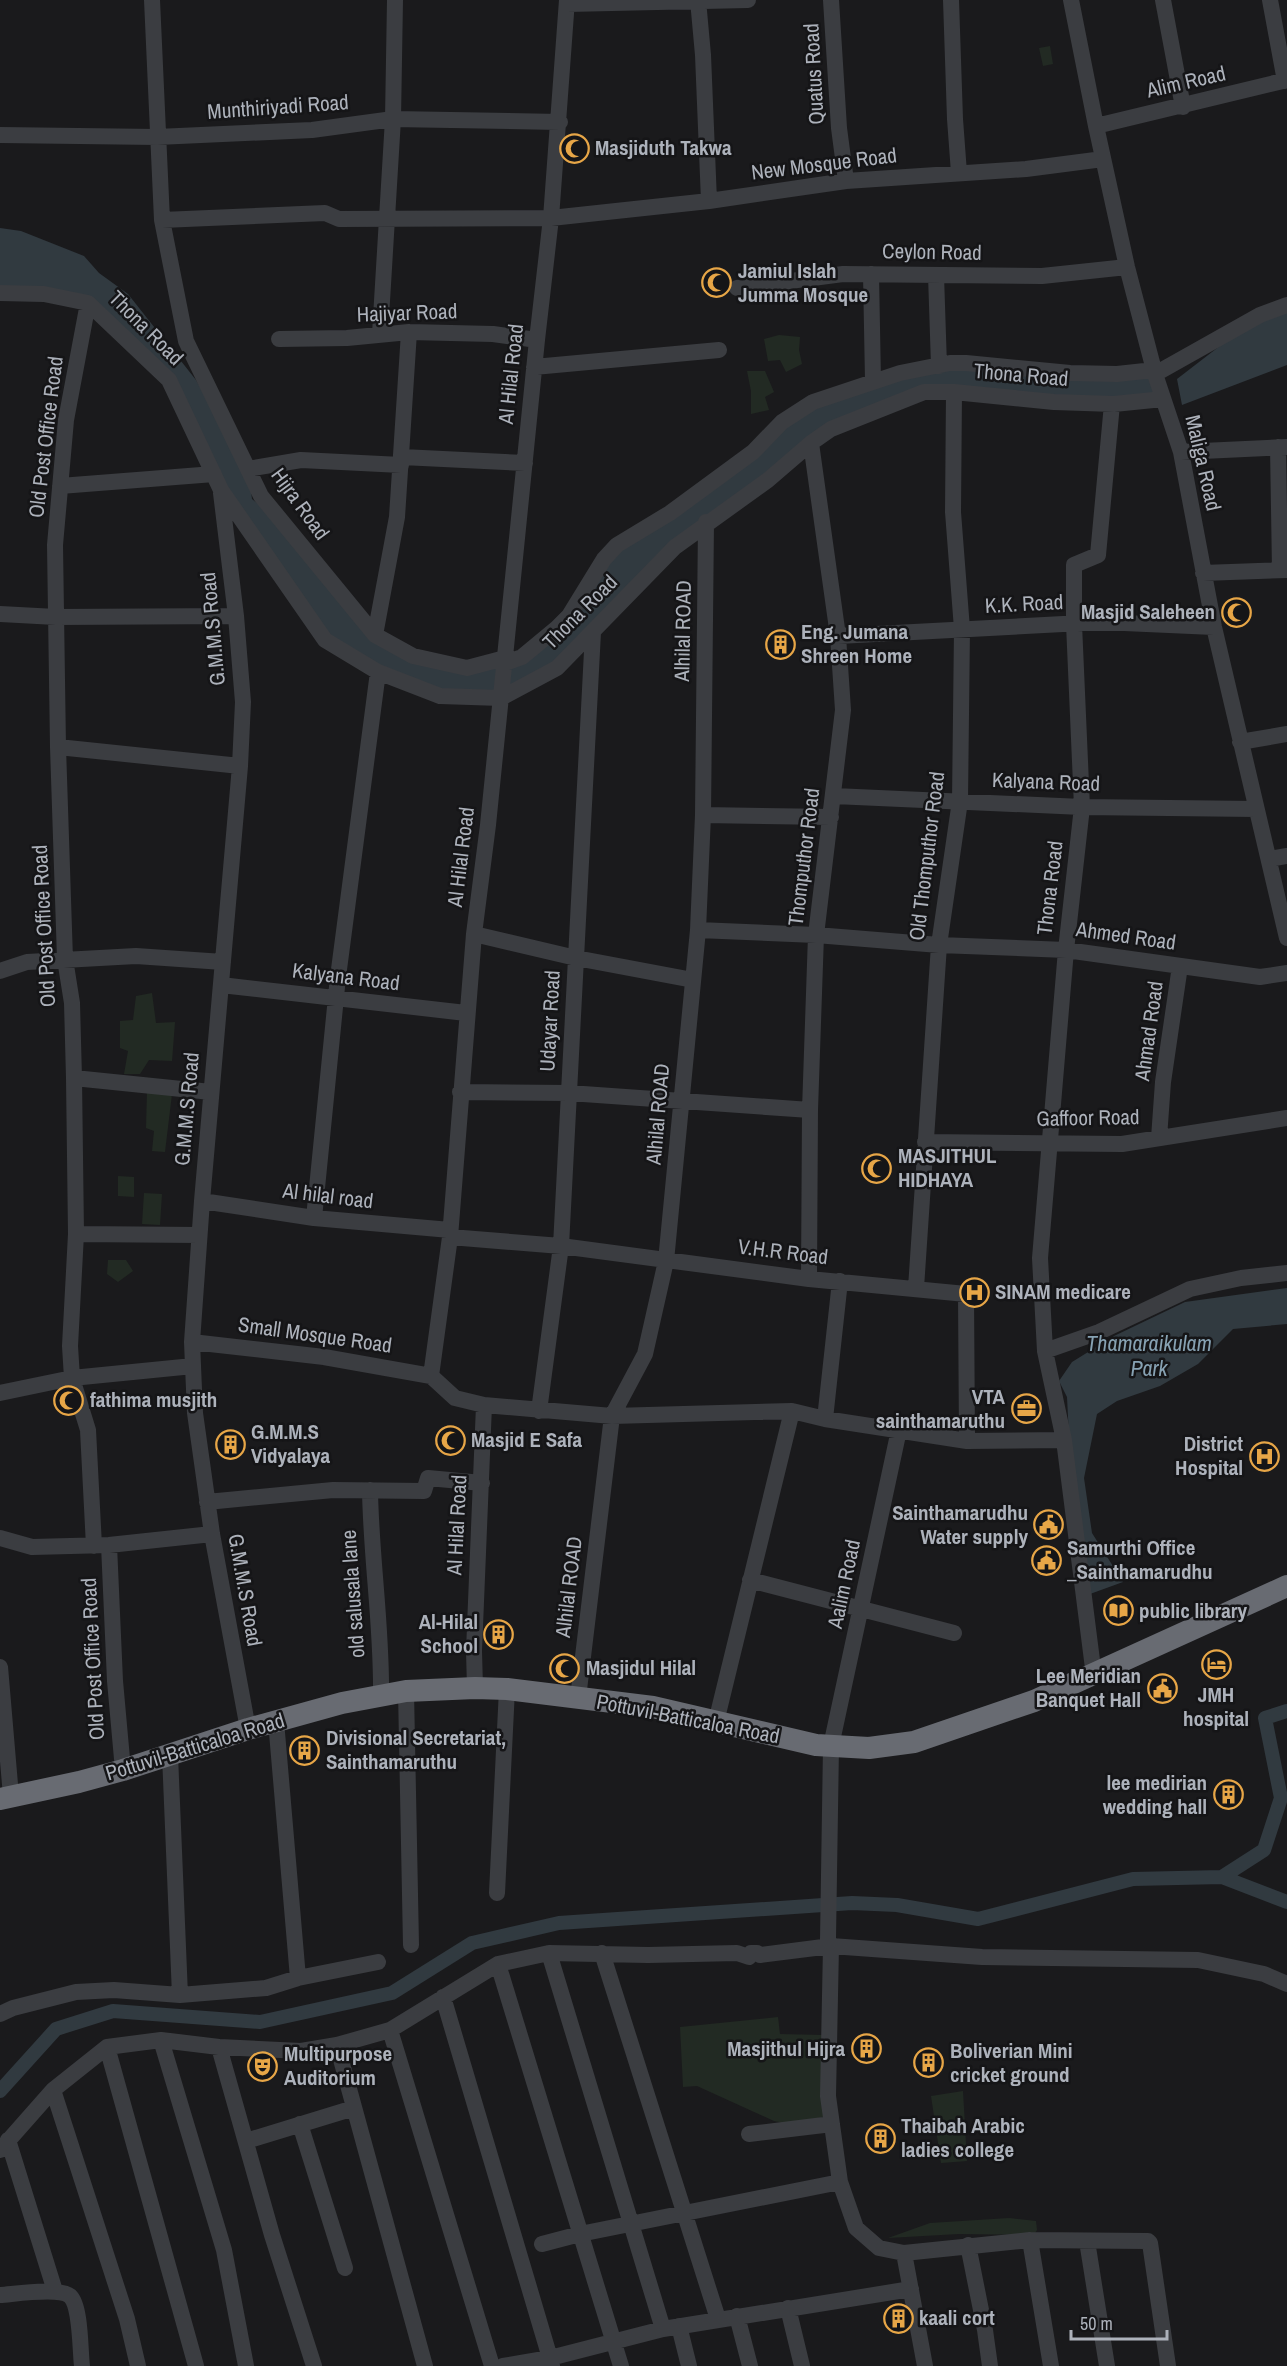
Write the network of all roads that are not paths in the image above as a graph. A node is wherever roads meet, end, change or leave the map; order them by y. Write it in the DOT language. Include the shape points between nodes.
graph roads {
  1 [pos="152,0"];
  2 [pos="395,0"];
  3 [pos="747,0"];
  4 [pos="831,0"];
  5 [pos="951,0"];
  6 [pos="1071,0"];
  7 [pos="1163,0"];
  8 [pos="1270,0"];
  9 [pos="698,1"];
  10 [pos="567,2"];
  11 [pos="1286,81"];
  12 [pos="1183,107"];
  13 [pos="393,120"];
  14 [pos="560,122"];
  15 [pos="1096,126"];
  16 [pos="0,135"];
  17 [pos="157,137"];
  18 [pos="1103,159"];
  19 [pos="959,174"];
  20 [pos="846,181"];
  21 [pos="709,201"];
  22 [pos="551,218"];
  23 [pos="387,219"];
  24 [pos="162,220"];
  25 [pos="1127,267"];
  26 [pos="871,274"];
  27 [pos="936,275"];
  28 [pos="737,288"];
  29 [pos="0,293"];
  30 [pos="88,303"];
  31 [pos="1287,305"];
  32 [pos="409,332"];
  33 [pos="380,334"];
  34 [pos="279,339"];
  35 [pos="537,340"];
  36 [pos="719,350"];
  37 [pos="939,366"];
  38 [pos="534,368"];
  39 [pos="1155,372"];
  40 [pos="873,381"];
  41 [pos="954,392"];
  42 [pos="1163,399"];
  43 [pos="1112,404"];
  44 [pos="811,443"];
  45 [pos="1282,447"];
  46 [pos="1181,452"];
  47 [pos="402,461"];
  48 [pos="525,463"];
  49 [pos="248,469"];
  50 [pos="214,474"];
  51 [pos="60,486"];
  52 [pos="221,490"];
  53 [pos="706,522"];
  54 [pos="1284,570"];
  55 [pos="1203,573"];
  56 [pos="0,614"];
  57 [pos="236,616"];
  58 [pos="56,617"];
  59 [pos="1074,624"];
  60 [pos="1214,627"];
  61 [pos="962,629"];
  62 [pos="593,632"];
  63 [pos="375,635"];
  64 [pos="838,636"];
  65 [pos="505,660"];
  66 [pos="378,672"];
  67 [pos="501,698"];
  68 [pos="1287,734"];
  69 [pos="1240,742"];
  70 [pos="58,747"];
  71 [pos="240,766"];
  72 [pos="834,796"];
  73 [pos="960,801"];
  74 [pos="1082,807"];
  75 [pos="1256,809"];
  76 [pos="703,815"];
  77 [pos="831,817"];
  78 [pos="1287,856"];
  79 [pos="1269,859"];
  80 [pos="698,930"];
  81 [pos="474,934"];
  82 [pos="816,935"];
  83 [pos="1287,938"];
  84 [pos="939,945"];
  85 [pos="1065,950"];
  86 [pos="576,958"];
  87 [pos="65,959"];
  88 [pos="223,962"];
  89 [pos="1180,966"];
  90 [pos="0,971"];
  91 [pos="1287,974"];
  92 [pos="693,980"];
  93 [pos="221,985"];
  94 [pos="336,1000"];
  95 [pos="466,1013"];
  96 [pos="74,1078"];
  97 [pos="211,1092"];
  98 [pos="460,1092"];
  99 [pos="569,1093"];
  100 [pos="682,1100"];
  101 [pos="810,1110"];
  102 [pos="1287,1118"];
  103 [pos="1159,1138"];
  104 [pos="1050,1141"];
  105 [pos="925,1142"];
  106 [pos="202,1201"];
  107 [pos="314,1218"];
  108 [pos="450,1233"];
  109 [pos="76,1234"];
  110 [pos="199,1235"];
  111 [pos="561,1246"];
  112 [pos="666,1261"];
  113 [pos="1287,1273"];
  114 [pos="809,1279"];
  115 [pos="840,1281"];
  116 [pos="916,1288"];
  117 [pos="192,1342"];
  118 [pos="1045,1351"];
  119 [pos="193,1366"];
  120 [pos="431,1376"];
  121 [pos="72,1378"];
  122 [pos="0,1393"];
  123 [pos="484,1405"];
  124 [pos="539,1411"];
  125 [pos="792,1411"];
  126 [pos="612,1416"];
  127 [pos="825,1419"];
  128 [pos="899,1430"];
  129 [pos="1064,1440"];
  130 [pos="967,1441"];
  131 [pos="482,1483"];
  132 [pos="370,1490"];
  133 [pos="207,1502"];
  134 [pos="212,1534"];
  135 [pos="0,1538"];
  136 [pos="102,1546"];
  137 [pos="750,1580"];
  138 [pos="1287,1586"];
  139 [pos="861,1608"];
  140 [pos="954,1633"];
  141 [pos="0,1667"];
  142 [pos="1094,1676"];
  143 [pos="475,1688"];
  144 [pos="507,1689"];
  145 [pos="406,1691"];
  146 [pos="381,1695"];
  147 [pos="578,1698"];
  148 [pos="276,1721"];
  149 [pos="716,1722"];
  150 [pos="248,1729"];
  151 [pos="831,1746"];
  152 [pos="170,1755"];
  153 [pos="123,1770"];
  154 [pos="6,1797"];
  155 [pos="497,1893"];
  156 [pos="830,1943"];
  157 [pos="411,1945"];
  158 [pos="549,1953"];
  159 [pos="602,1953"];
  160 [pos="378,1962"];
  161 [pos="498,1964"];
  162 [pos="298,1978"];
  163 [pos="1287,1984"];
  164 [pos="180,1995"];
  165 [pos="443,1997"];
  166 [pos="0,2014"];
  167 [pos="390,2030"];
  168 [pos="161,2040"];
  169 [pos="337,2045"];
  170 [pos="107,2048"];
  171 [pos="219,2048"];
  172 [pos="53,2090"];
  173 [pos="354,2108"];
  174 [pos="300,2124"];
  175 [pos="832,2124"];
  176 [pos="749,2134"];
  177 [pos="246,2141"];
  178 [pos="4,2145"];
  179 [pos="840,2182"];
  180 [pos="684,2214"];
  181 [pos="631,2224"];
  182 [pos="580,2234"];
  183 [pos="1030,2240"];
  184 [pos="1087,2241"];
  185 [pos="542,2244"];
  186 [pos="968,2245"];
  187 [pos="904,2253"];
  188 [pos="345,2268"];
  189 [pos="911,2289"];
  190 [pos="55,2291"];
  191 [pos="0,2295"];
  192 [pos="788,2308"];
  193 [pos="737,2316"];
  194 [pos="718,2319"];
  195 [pos="671,2328"];
  196 [pos="613,2340"];
  197 [pos="551,2362"];
  198 [pos="82,2366"];
  199 [pos="138,2366"];
  200 [pos="196,2366"];
  201 [pos="246,2366"];
  202 [pos="314,2366"];
  203 [pos="425,2366"];
  204 [pos="492,2366"];
  205 [pos="503,2366"];
  206 [pos="621,2366"];
  207 [pos="689,2366"];
  208 [pos="750,2366"];
  209 [pos="802,2366"];
  210 [pos="925,2366"];
  211 [pos="990,2366"];
  212 [pos="1051,2366"];
  213 [pos="1107,2366"];
  214 [pos="1168,2366"];
  1 -- 17 [label="street, Hijra Road"];
  2 -- 13 [label="street"];
  3 -- 9 [label="street"];
  4 -- 20 [label="street, Quatus Road"];
  5 -- 19 [label="street"];
  6 -- 15 [label="street, Maliga Road"];
  7 -- 12 [label="street"];
  8 -- 11 [label="street"];
  9 -- 10 [label="street"];
  9 -- 21 [label="street"];
  10 -- 14 [label="street, Al Hilal Road"];
  11 -- 12 [label="street, Alim Road"];
  12 -- 15 [label="street, Alim Road"];
  13 -- 14 [label="street, Munthiriyadi Road"];
  13 -- 17 [label="street, Munthiriyadi Road" via="312,130"];
  13 -- 23 [label="street"];
  14 -- 22 [label="street, Al Hilal Road"];
  15 -- 18 [label="street, Maliga Road"];
  16 -- 17 [label="street, Munthiriyadi Road"];
  17 -- 24 [label="street, Hijra Road"];
  18 -- 19 [label="street, New Mosque Road"];
  18 -- 25 [label="street, Maliga Road"];
  19 -- 20 [label="street, New Mosque Road"];
  20 -- 21 [label="street, New Mosque Road"];
  21 -- 22 [label="street, New Mosque Road"];
  22 -- 23 [label="street"];
  22 -- 35 [label="street, Al Hilal Road"];
  23 -- 24 [label="street" via="339,219 325,213"];
  23 -- 33 [label="street"];
  24 -- 49 [label="street, Hijra Road" via="186,341"];
  25 -- 27 [label="street, Ceylon Road" via="1042,276"];
  25 -- 39 [label="street, Maliga Road"];
  26 -- 27 [label="street, Ceylon Road"];
  26 -- 28 [label="street, Ceylon Road"];
  26 -- 40 [label="street"];
  27 -- 37 [label="street"];
  29 -- 30 [label="street, Thona Road" via="44,294"];
  30 -- 50 [label="street, Thona Road" via="169,380"];
  30 -- 51 [label="street, Old Post Office Road" via="66,420"];
  31 -- 39 [label="street" via="1260,315"];
  32 -- 33 [label="street, Hajiyar Road"];
  32 -- 35 [label="street, Hajiyar Road" via="494,334"];
  32 -- 47 [label="street"];
  33 -- 34 [label="street, Hajiyar Road"];
  35 -- 38 [label="street, Al Hilal Road"];
  36 -- 38 [label="street"];
  37 -- 39 [label="street, Hijra Road" via="966,363 1117,374"];
  37 -- 40 [label="street, Hijra Road"];
  38 -- 48 [label="street, Al Hilal Road"];
  39 -- 42 [label="street, Maliga Road"];
  40 -- 65 [label="street, Hijra Road" via="813,402 670,513 616,545 563,622 522,657"];
  41 -- 43 [label="street, Thona Road"];
  41 -- 44 [label="street, Thona Road" via="924,392 831,429"];
  41 -- 61 [label="street, Old Thomputhor Road" via="953,512"];
  42 -- 43 [label="street, Thona Road"];
  42 -- 46 [label="street, Maliga Road"];
  43 -- 59 [label="street, Thona Road" via="1098,555 1074,565"];
  44 -- 53 [label="street, Thona Road" via="768,480"];
  44 -- 64 [label="street, Thomputhor Road"];
  45 -- 46 [label="street"];
  45 -- 54 [label="street"];
  46 -- 55 [label="street, Maliga Road"];
  47 -- 48 [label="street"];
  47 -- 49 [label="street" via="301,460"];
  47 -- 63 [label="street" via="397,517"];
  48 -- 65 [label="street, Al Hilal Road"];
  49 -- 63 [label="street, Hijra Road" via="261,496"];
  50 -- 51 [label="street"];
  50 -- 52 [label="street, Thona Road"];
  51 -- 58 [label="street, Old Post Office Road"];
  52 -- 57 [label="street, G.M.M.S Road"];
  52 -- 66 [label="street, Thona Road" via="325,640"];
  53 -- 62 [label="street, Thona Road" via="675,546"];
  53 -- 76 [label="street, Alhilal ROAD"];
  54 -- 55 [label="street"];
  55 -- 60 [label="street, Maliga Road"];
  56 -- 58 [label="street"];
  57 -- 58 [label="street"];
  57 -- 71 [label="street, G.M.M.S Road" via="243,702"];
  58 -- 70 [label="street, Old Post Office Road"];
  59 -- 60 [label="street, K.K. Road" via="1124,622"];
  59 -- 61 [label="street, K.K. Road"];
  59 -- 74 [label="street, Thona Road"];
  60 -- 69 [label="street, Maliga Road"];
  61 -- 64 [label="street, K.K. Road"];
  61 -- 73 [label="street, Old Thomputhor Road"];
  62 -- 67 [label="street, Thona Road" via="557,669"];
  62 -- 86 [label="street, Udayar Road"];
  63 -- 65 [label="street, Hijra Road" via="413,656 467,668"];
  64 -- 72 [label="street, Thomputhor Road" via="843,710"];
  65 -- 67 [label="street, Al Hilal Road"];
  66 -- 67 [label="street, Thona Road" via="440,696"];
  66 -- 94 [label="street"];
  67 -- 81 [label="street, Al Hilal Road"];
  68 -- 69 [label="street"];
  69 -- 75 [label="street, Maliga Road"];
  70 -- 71 [label="street"];
  70 -- 87 [label="street, Old Post Office Road"];
  71 -- 88 [label="street, G.M.M.S Road"];
  72 -- 73 [label="street, Kalyana Road"];
  72 -- 77 [label="street, Thomputhor Road"];
  73 -- 74 [label="street, Kalyana Road"];
  73 -- 84 [label="street, Old Thomputhor Road"];
  74 -- 75 [label="street, Kalyana Road"];
  74 -- 85 [label="street, Thona Road"];
  75 -- 79 [label="street, Maliga Road"];
  76 -- 77 [label="street"];
  76 -- 80 [label="street, Alhilal ROAD"];
  77 -- 82 [label="street, Thomputhor Road"];
  78 -- 79 [label="street"];
  79 -- 83 [label="street, Maliga Road"];
  80 -- 82 [label="street, Ahmed Road"];
  80 -- 92 [label="street, Alhilal ROAD"];
  81 -- 86 [label="street"];
  81 -- 95 [label="street, Al Hilal Road"];
  82 -- 84 [label="street, Ahmed Road"];
  82 -- 101 [label="street, Thomputhor Road"];
  84 -- 85 [label="street, Ahmed Road"];
  84 -- 105 [label="street, Old Thomputhor Road"];
  85 -- 89 [label="street, Ahmed Road"];
  85 -- 104 [label="street, Thona Road"];
  86 -- 92 [label="street"];
  86 -- 99 [label="street, Udayar Road"];
  87 -- 88 [label="street" via="136,956"];
  87 -- 90 [label="street" via="27,962"];
  87 -- 96 [label="street, Old Post Office Road" via="72,1002"];
  88 -- 93 [label="street, G.M.M.S Road"];
  89 -- 91 [label="street, Ahmed Road" via="1260,977"];
  89 -- 103 [label="street, Ahmad Road"];
  92 -- 100 [label="street, Alhilal ROAD"];
  93 -- 94 [label="street, Kalyana Road"];
  93 -- 97 [label="street, G.M.M.S Road"];
  94 -- 95 [label="street, Kalyana Road"];
  94 -- 107 [label="street"];
  95 -- 98 [label="street, Al Hilal Road"];
  96 -- 97 [label="street"];
  96 -- 109 [label="street, Old Post Office Road"];
  97 -- 106 [label="street, G.M.M.S Road"];
  98 -- 99 [label="street"];
  98 -- 108 [label="street, Al Hilal Road"];
  99 -- 100 [label="street"];
  99 -- 111 [label="street, Udayar Road"];
  100 -- 101 [label="street"];
  100 -- 112 [label="street, Alhilal ROAD"];
  101 -- 114 [label="street, Thomputhor Road"];
  102 -- 103 [label="street, Gaffoor Road"];
  103 -- 104 [label="street, Gaffoor Road" via="1122,1144"];
  104 -- 105 [label="street, Gaffoor Road"];
  104 -- 118 [label="street, Thona Road" via="1040,1258"];
  105 -- 116 [label="street, Old Thomputhor Road"];
  106 -- 107 [label="street, Al hilal road"];
  106 -- 110 [label="street, G.M.M.S Road"];
  107 -- 108 [label="street, Al hilal road"];
  108 -- 111 [label="street, V.H.R Road"];
  108 -- 120 [label="street, Al Hilal Road"];
  109 -- 110 [label="street"];
  109 -- 121 [label="street, Old Post Office Road"];
  110 -- 117 [label="street, G.M.M.S Road"];
  111 -- 112 [label="street, V.H.R Road"];
  111 -- 124 [label="street, Udayar Road"];
  112 -- 114 [label="street, V.H.R Road"];
  112 -- 126 [label="street, Alhilal ROAD" via="645,1354"];
  113 -- 118 [label="street" via="1190,1289 1099,1332"];
  114 -- 115 [label="street, V.H.R Road"];
  115 -- 116 [label="street, V.H.R Road"];
  115 -- 127 [label="street"];
  116 -- 130 [label="street, V.H.R Road" via="966,1294"];
  117 -- 119 [label="street, G.M.M.S Road"];
  117 -- 120 [label="street, Small Mosque Road" via="324,1357"];
  118 -- 129 [label="street, Thona Road"];
  119 -- 121 [label="street"];
  119 -- 133 [label="street, G.M.M.S Road"];
  120 -- 123 [label="street" via="455,1398"];
  121 -- 122 [label="street"];
  121 -- 136 [label="street, Old Post Office Road" via="88,1430"];
  123 -- 124 [label="street"];
  123 -- 131 [label="street, Al Hilal Road"];
  124 -- 126 [label="street"];
  125 -- 126 [label="street"];
  125 -- 127 [label="street"];
  125 -- 137 [label="street"];
  126 -- 147 [label="street, Alhilal ROAD"];
  127 -- 128 [label="street"];
  128 -- 130 [label="street"];
  128 -- 139 [label="street, Aalim Road"];
  129 -- 130 [label="street"];
  129 -- 142 [label="street, Thona Road"];
  131 -- 132 [label="street" via="428,1478 423,1491"];
  131 -- 143 [label="street, Al Hilal Road"];
  132 -- 133 [label="street"];
  132 -- 146 [label="street, old salusala lane"];
  133 -- 134 [label="street, G.M.M.S Road"];
  134 -- 136 [label="street"];
  134 -- 150 [label="street, G.M.M.S Road"];
  135 -- 136 [label="street" via="32,1547"];
  136 -- 153 [label="street, Old Post Office Road"];
  137 -- 139 [label="street"];
  137 -- 149 [label="street"];
  138 -- 142 [label="highway, Pottuvil-Batticaloa Road"];
  139 -- 140 [label="street"];
  139 -- 151 [label="street, Aalim Road"];
  141 -- 154 [label="street"];
  142 -- 151 [label="highway, Pottuvil-Batticaloa Road" via="926,1739 869,1748"];
  143 -- 144 [label="highway, Pottuvil-Batticaloa Road"];
  143 -- 145 [label="highway, Pottuvil-Batticaloa Road"];
  144 -- 147 [label="highway, Pottuvil-Batticaloa Road"];
  144 -- 155 [label="street"];
  145 -- 146 [label="highway, Pottuvil-Batticaloa Road"];
  145 -- 157 [label="street"];
  146 -- 148 [label="highway, Pottuvil-Batticaloa Road"];
  147 -- 149 [label="highway, Pottuvil-Batticaloa Road" via="653,1707"];
  148 -- 150 [label="highway, Pottuvil-Batticaloa Road"];
  148 -- 162 [label="street"];
  149 -- 151 [label="highway, Pottuvil-Batticaloa Road"];
  150 -- 152 [label="highway, Pottuvil-Batticaloa Road"];
  151 -- 156 [label="street, Aalim Road"];
  152 -- 153 [label="highway, Pottuvil-Batticaloa Road"];
  152 -- 164 [label="street"];
  153 -- 154 [label="highway, Pottuvil-Batticaloa Road"];
  156 -- 159 [label="street" via="760,1955 751,1953 749,1958 737,1953"];
  156 -- 163 [label="street" via="982,1957 1198,1960 1264,1974"];
  156 -- 175 [label="street, Aalim Road" via="828,2096"];
  158 -- 159 [label="street"];
  158 -- 161 [label="street"];
  158 -- 181 [label="street"];
  159 -- 180 [label="street"];
  160 -- 162 [label="street"];
  161 -- 165 [label="street"];
  161 -- 182 [label="street"];
  162 -- 164 [label="street" via="266,1988"];
  164 -- 166 [label="street" via="114,1990 76,1992"];
  165 -- 167 [label="street"];
  165 -- 197 [label="street"];
  167 -- 169 [label="street"];
  167 -- 204 [label="street"];
  168 -- 170 [label="street"];
  168 -- 171 [label="street"];
  168 -- 201 [label="street" via="224,2250"];
  169 -- 171 [label="street" via="301,2051"];
  169 -- 173 [label="street"];
  170 -- 172 [label="street"];
  170 -- 200 [label="street"];
  171 -- 177 [label="street"];
  172 -- 178 [label="street"];
  172 -- 199 [label="street" via="127,2319"];
  173 -- 174 [label="street"];
  173 -- 203 [label="street"];
  174 -- 177 [label="street"];
  174 -- 188 [label="street"];
  175 -- 176 [label="street"];
  175 -- 179 [label="street, Aalim Road"];
  177 -- 202 [label="street"];
  178 -- 190 [label="street"];
  179 -- 180 [label="street"];
  179 -- 187 [label="street, Aalim Road" via="856,2228 879,2248"];
  180 -- 181 [label="street"];
  180 -- 194 [label="street"];
  181 -- 182 [label="street"];
  181 -- 195 [label="street"];
  182 -- 185 [label="street"];
  182 -- 196 [label="street"];
  183 -- 184 [label="street"];
  183 -- 186 [label="street"];
  183 -- 212 [label="street"];
  184 -- 213 [label="street"];
  184 -- 214 [label="street" via="1150,2243"];
  186 -- 187 [label="street"];
  186 -- 211 [label="street"];
  187 -- 189 [label="street"];
  189 -- 192 [label="street"];
  189 -- 210 [label="street"];
  190 -- 191 [label="street"];
  190 -- 198 [label="street" via="74,2301"];
  192 -- 193 [label="street"];
  192 -- 209 [label="street"];
  193 -- 194 [label="street"];
  193 -- 208 [label="street"];
  194 -- 195 [label="street"];
  195 -- 196 [label="street"];
  195 -- 207 [label="street"];
  196 -- 197 [label="street"];
  196 -- 206 [label="street"];
  197 -- 205 [label="street"];
}
